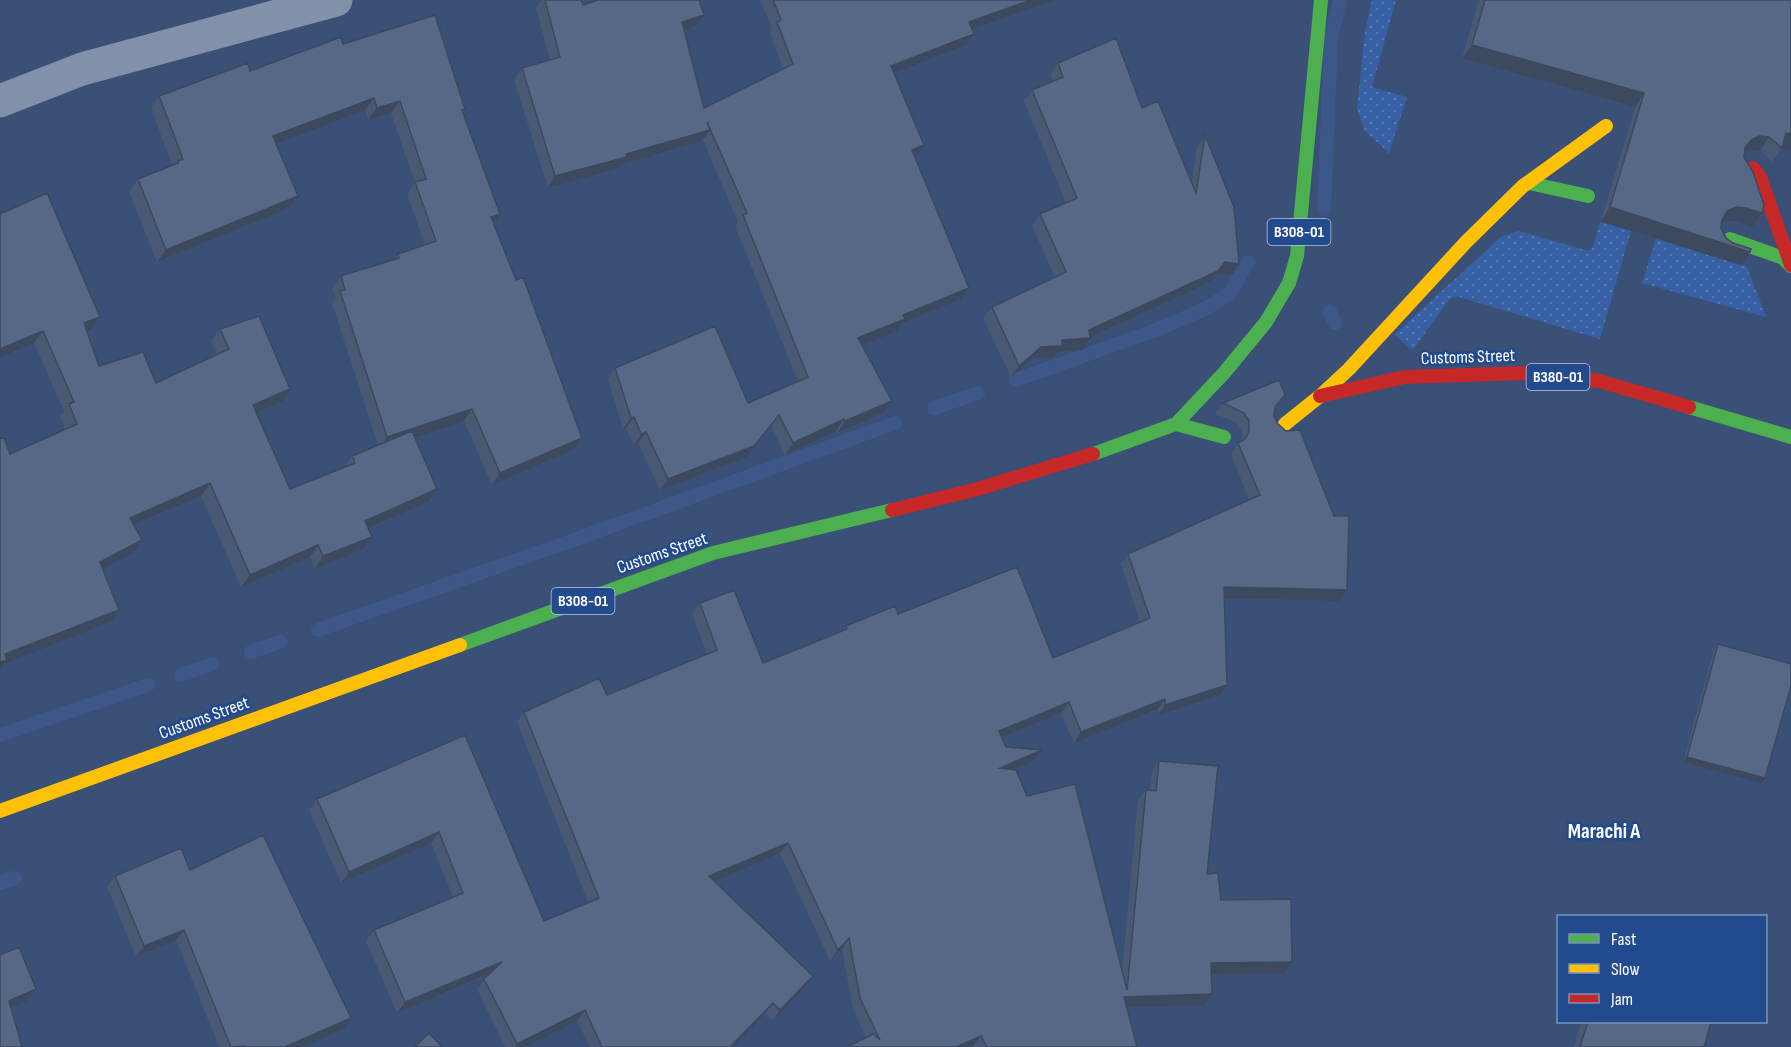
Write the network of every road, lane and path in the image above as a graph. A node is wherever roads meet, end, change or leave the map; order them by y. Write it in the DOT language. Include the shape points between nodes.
graph roads {
  1 [pos="336,0"];
  2 [pos="1321,0"];
  3 [pos="0,101"];
  4 [pos="1606,126"];
  5 [pos="1753,168"];
  6 [pos="1526,184"];
  7 [pos="1588,196"];
  8 [pos="1730,239"];
  9 [pos="1791,265"];
  10 [pos="1320,396"];
  11 [pos="1176,424"];
  12 [pos="1285,424"];
  13 [pos="1224,437"];
  14 [pos="1791,437"];
  15 [pos="0,811"];
  1 -- 3 [label="street" via="82,69"];
  2 -- 11 [label="highway, Customs Street / B308-01" via="1297,256 1289,283 1266,322"];
  4 -- 6 [label="highway, Customs Street"];
  5 -- 9 [label="highway" via="1760,177"];
  6 -- 7 [label="highway"];
  6 -- 10 [label="highway, Customs Street / B380-01"];
  8 -- 9 [label="highway" via="1783,258"];
  10 -- 12 [label="highway, Customs Street / B380-01"];
  10 -- 14 [label="highway, Customs Street / B380-01" via="1405,377 1527,373 1599,381"];
  11 -- 13 [label="highway"];
  11 -- 15 [label="highway, Customs Street / B308-01" via="974,490 713,554"];
}
